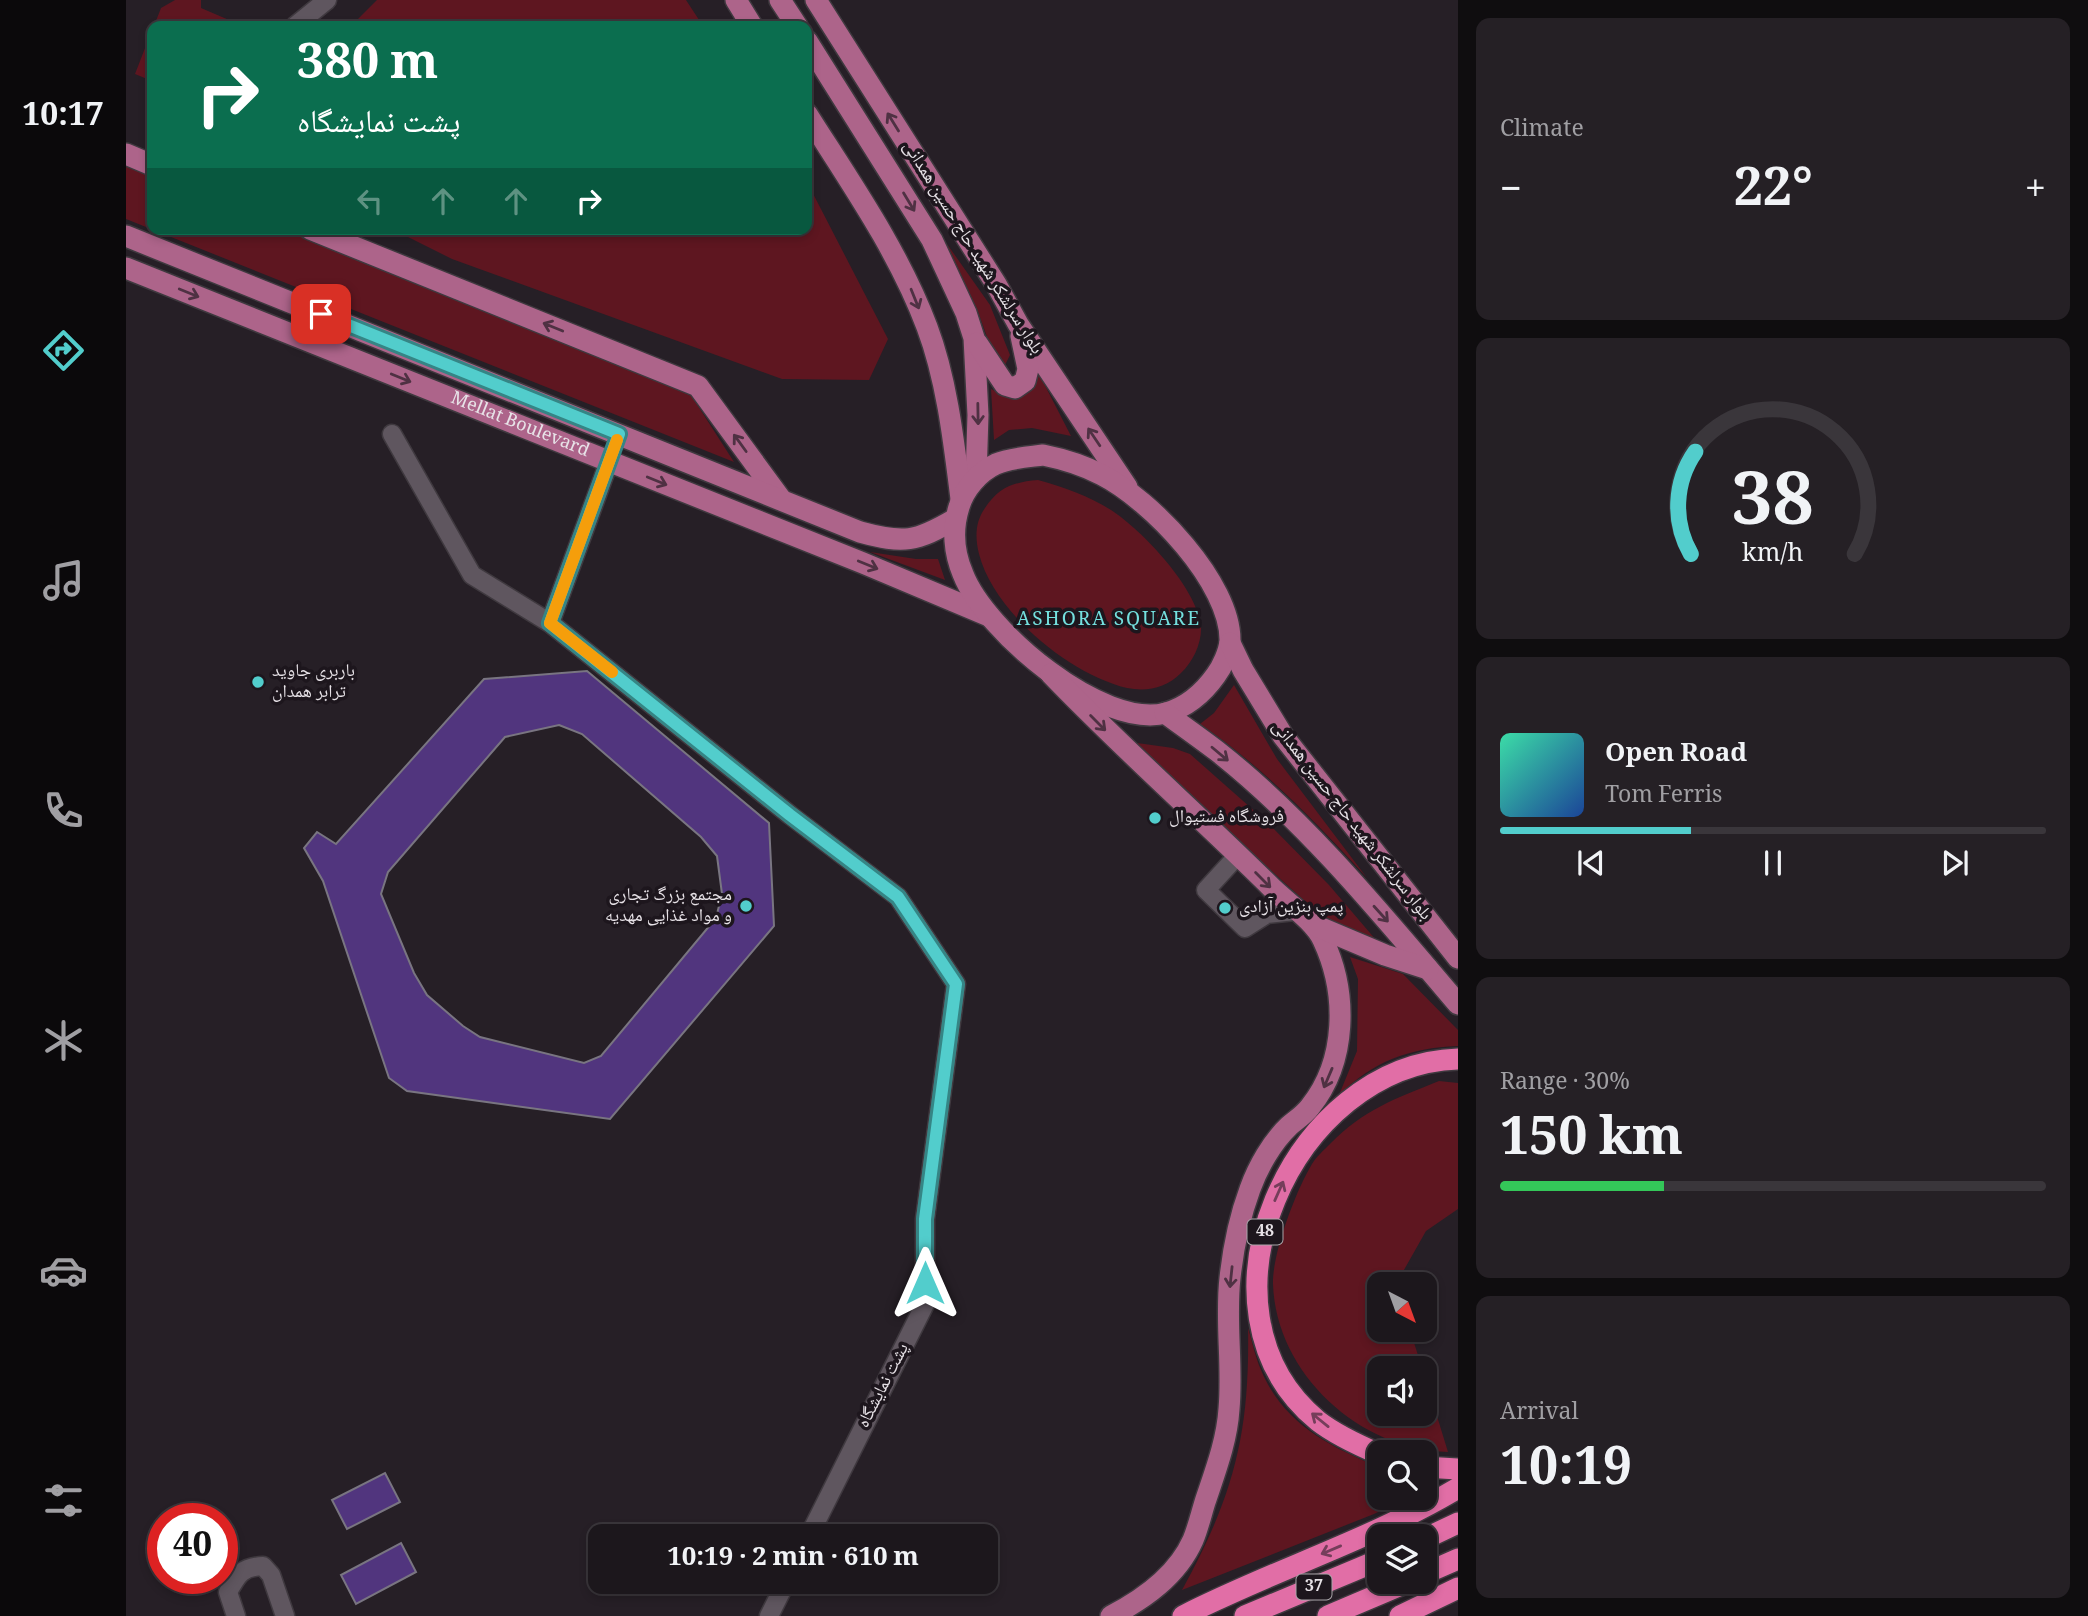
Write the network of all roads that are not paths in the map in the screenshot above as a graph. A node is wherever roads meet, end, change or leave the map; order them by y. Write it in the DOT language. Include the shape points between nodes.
graph roads {
  1 [pos="327,0"];
  2 [pos="736,0"];
  3 [pos="780,0"];
  4 [pos="816,0"];
  5 [pos="301,21"];
  6 [pos="749,21"];
  7 [pos="794,21"];
  8 [pos="812,49"];
  9 [pos="812,122"];
  10 [pos="126,154"];
  11 [pos="147,163"];
  12 [pos="325,235"];
  13 [pos="126,236"];
  14 [pos="126,268"];
  15 [pos="1018,324"];
  16 [pos="974,338"];
  17 [pos="392,433"];
  18 [pos="619,434"];
  19 [pos="609,462"];
  20 [pos="976,478"];
  21 [pos="1132,494"];
  22 [pos="780,498"];
  23 [pos="958,509"];
  24 [pos="989,616"];
  25 [pos="550,623"];
  26 [pos="1230,643"];
  27 [pos="1051,674"];
  28 [pos="1165,713"];
  29 [pos="1238,855"];
  30 [pos="1295,911"];
  31 [pos="1314,925"];
  32 [pos="1457,957"];
  33 [pos="1428,969"];
  34 [pos="1458,1004"];
  35 [pos="1458,1059"];
  36 [pos="1367,1449"];
  37 [pos="1437,1468"];
  38 [pos="1458,1469"];
  39 [pos="1458,1488"];
  40 [pos="1458,1523"];
  41 [pos="815,1524"];
  42 [pos="1437,1533"];
  43 [pos="1458,1559"];
  44 [pos="1367,1565"];
  45 [pos="1437,1568"];
  46 [pos="1458,1588"];
  47 [pos="780,1594"];
  48 [pos="1380,1594"];
  49 [pos="1247,1615"];
  50 [pos="236,1616"];
  51 [pos="285,1616"];
  52 [pos="769,1616"];
  53 [pos="1111,1616"];
  54 [pos="1182,1616"];
  55 [pos="1328,1616"];
  56 [pos="1400,1616"];
  1 -- 5 [label="street"];
  2 -- 6 [label="main road"];
  3 -- 7 [label="main road"];
  15 -- 4 [label="main road, بلوار سرلشکر شهید حاج حسین همدانی, one-way"];
  8 -- 16 [label="main road, بلوار سرلشکر شهید حاج حسین همدانی, one-way" via="932,240"];
  9 -- 23 [label="main road, one-way" via="880,230 928,329 951,420"];
  10 -- 11 [label="main road"];
  22 -- 12 [label="main road, one-way" via="698,386"];
  13 -- 18 [label="main road, Mellat Boulevard"];
  14 -- 19 [label="main road, Mellat Boulevard, one-way"];
  15 -- 16 [label="main road" via="1028,369 1025,381 1015,388 1005,384"];
  21 -- 15 [label="main road, بلوار سرلشکر شهید حاج حسین همدانی, one-way"];
  16 -- 20 [label="main road, بلوار سرلشکر شهید حاج حسین همدانی, one-way"];
  17 -- 25 [label="street, پشت نمایشگاه" via="472,575"];
  18 -- 19 [label="main road"];
  18 -- 22 [label="main road, Mellat Boulevard"];
  19 -- 24 [label="main road, Mellat Boulevard, one-way"];
  19 -- 25 [label="street"];
  20 -- 21 [label="main road" via="996,464 1042,454 1104,475"];
  20 -- 23 [label="main road"];
  21 -- 26 [label="main road, بلوار سرلشکر شهید حاج حسین همدانی" via="1177,535 1197,562 1219,597"];
  22 -- 23 [label="main road, Mellat Boulevard" via="860,532 909,541 932,533"];
  23 -- 24 [label="main road" via="955,544 963,574"];
  24 -- 27 [label="main road"];
  25 -- 41 [label="street, پشت نمایشگاه" via="898,897 956,984 925,1219 925,1304"];
  26 -- 28 [label="main road" via="1206,689"];
  26 -- 32 [label="main road, بلوار سرلشکر شهید حاج حسین همدانی" via="1283,736"];
  27 -- 28 [label="main road" via="1118,710"];
  27 -- 29 [label="main road, one-way"];
  28 -- 33 [label="main road, بلوار سرلشکر شهید حاج حسین همدانی, one-way" via="1219,752 1277,805"];
  29 -- 30 [label="main road, one-way"];
  29 -- 30 [label="street" via="1206,890 1245,928 1267,914"];
  30 -- 31 [label="main road"];
  31 -- 33 [label="main road"];
  31 -- 53 [label="main road, one-way" via="1336,978 1341,1022 1334,1065 1323,1090 1270,1150 1250,1189 1230,1278 1230,1402 1219,1460 1192,1542 1176,1568 1153,1590"];
  33 -- 34 [label="main road, بلوار سرلشکر شهید حاج حسین همدانی"];
  36 -- 35 [label="highway, 48, one-way" via="1318,1420 1281,1376 1258,1310 1256,1286 1266,1224 1294,1161 1342,1107 1374,1084 1413,1068"];
  37 -- 38 [label="highway"];
  39 -- 54 [label="highway, one-way" via="1370,1534"];
  40 -- 42 [label="highway"];
  43 -- 45 [label="highway"];
  44 -- 49 [label="highway, 37"];
  46 -- 56 [label="highway"];
  47 -- 52 [label="street"];
  48 -- 55 [label="highway"];
  50 -- 51 [label="street" via="229,1592 237,1575 263,1566 271,1575"];
}
